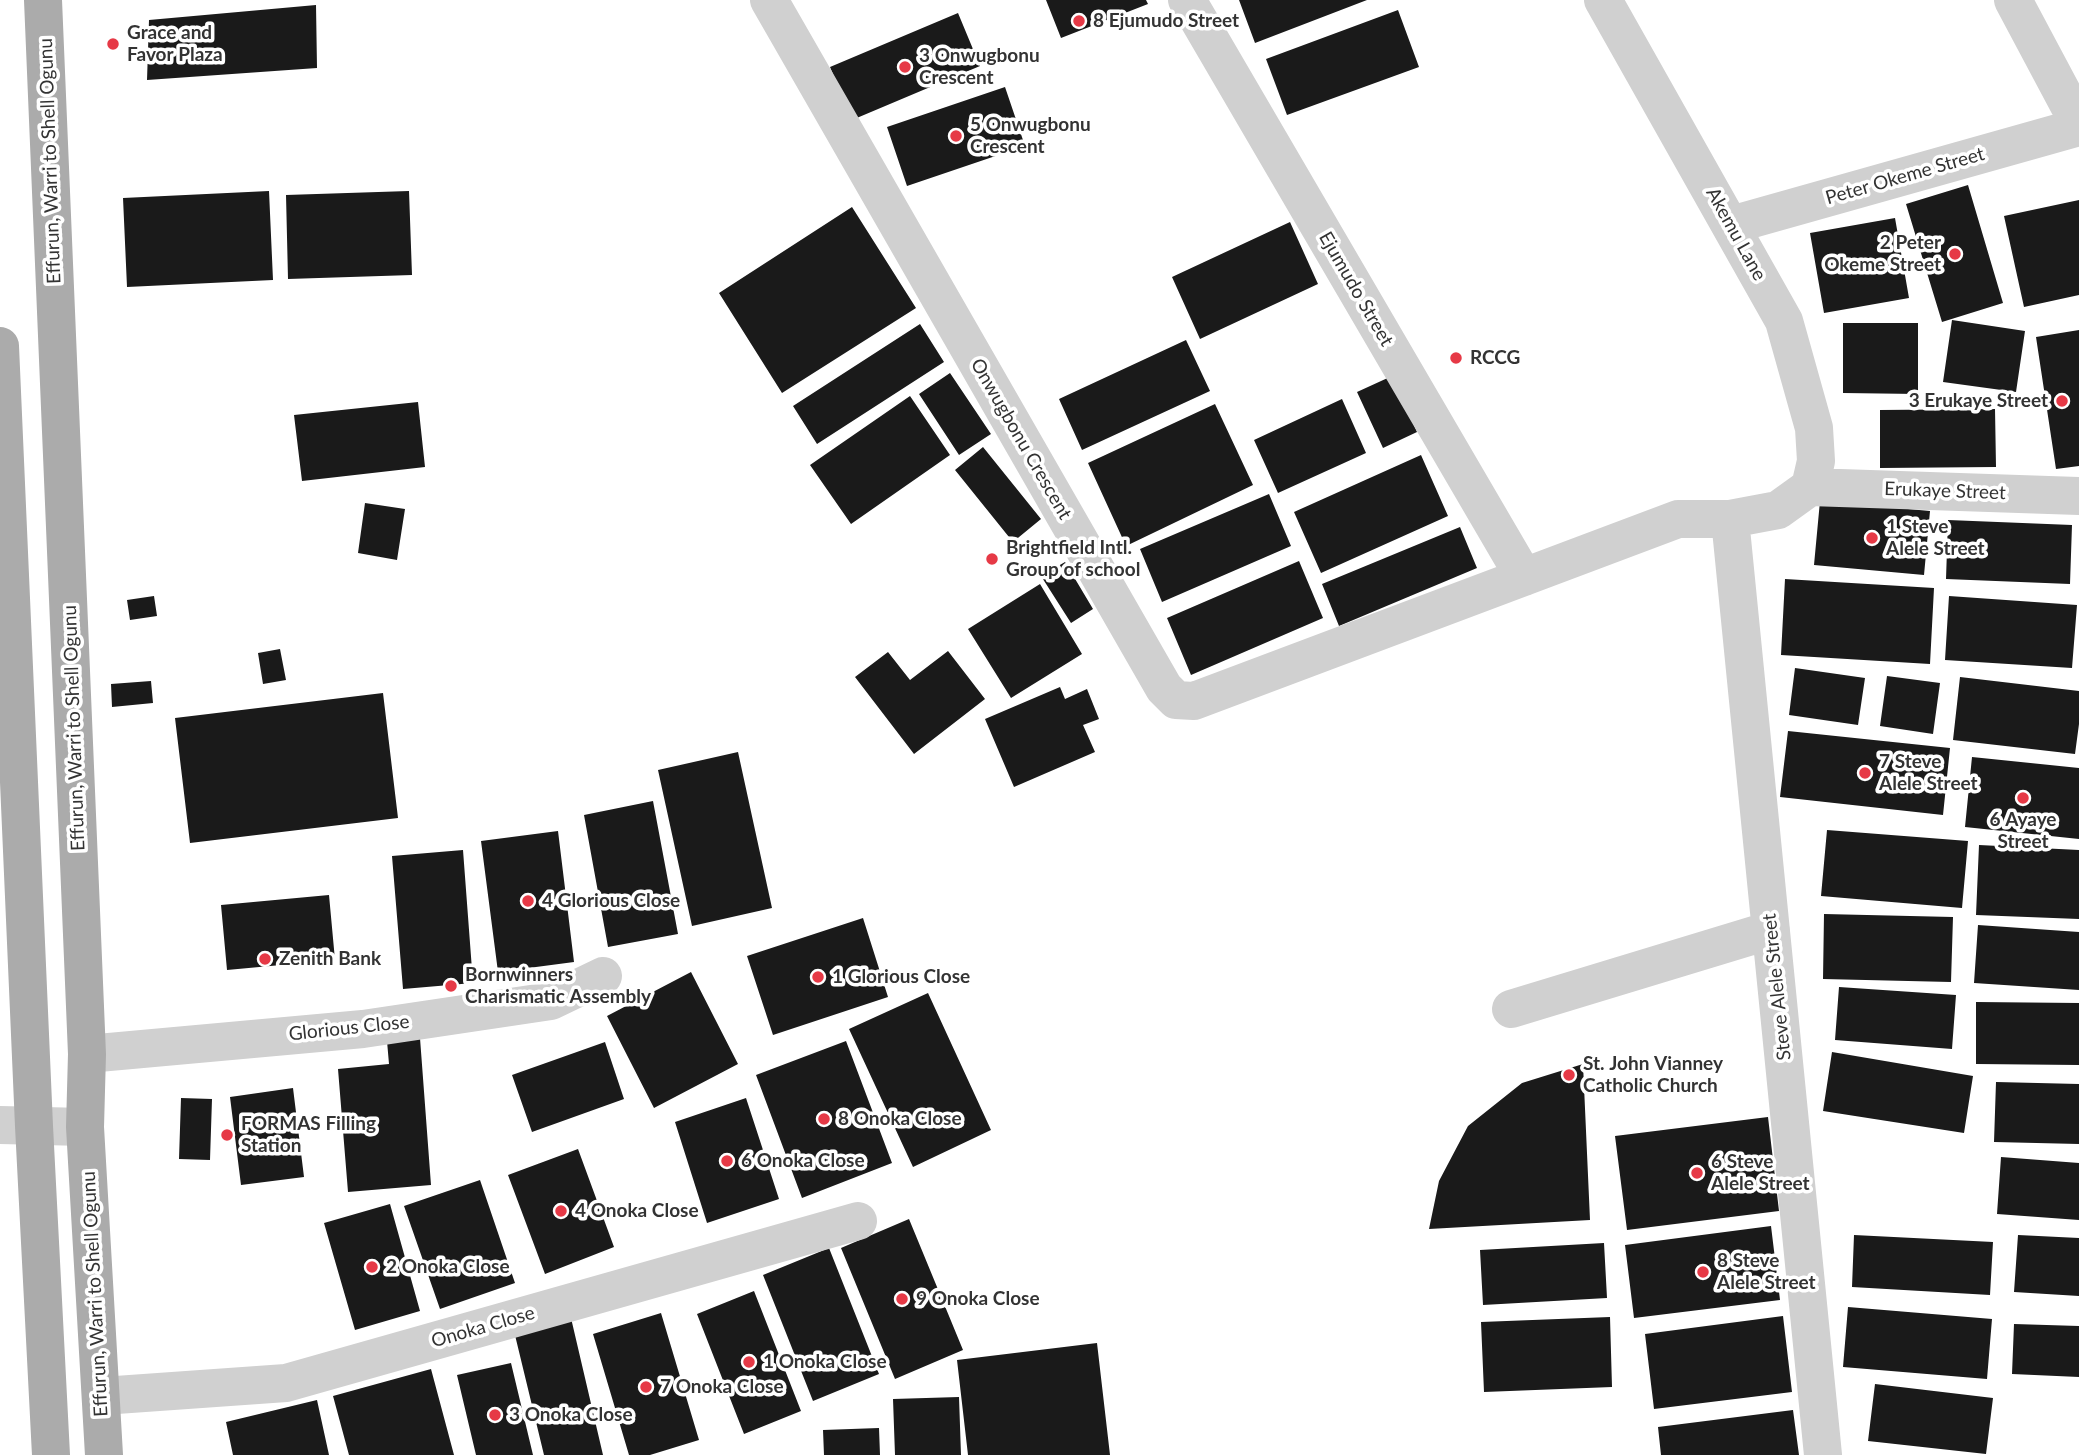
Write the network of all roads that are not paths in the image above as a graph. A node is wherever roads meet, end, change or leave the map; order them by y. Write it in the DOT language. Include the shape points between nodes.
graph roads {
  1 [pos="43,0"];
  2 [pos="769,0"];
  3 [pos="1187,0"];
  4 [pos="1603,0"];
  5 [pos="2013,0"];
  6 [pos="2079,125"];
  7 [pos="1731,225"];
  8 [pos="0,346"];
  9 [pos="1810,486"];
  10 [pos="2079,496"];
  11 [pos="1730,519"];
  12 [pos="1524,577"];
  13 [pos="1771,930"];
  14 [pos="603,975"];
  15 [pos="1511,1009"];
  16 [pos="88,1054"];
  17 [pos="17,1126"];
  18 [pos="85,1127"];
  19 [pos="858,1221"];
  20 [pos="102,1396"];
  21 [pos="51,1455"];
  22 [pos="104,1455"];
  23 [pos="1823,1455"];
  1 -- 16 [label="main road, Effurun, Warri to Shell Ogunu"];
  2 -- 12 [label="street, Onwugbonu Crescent" via="1164,688 1177,700 1194,701"];
  3 -- 12 [label="street, Ejumudo Street"];
  4 -- 7 [label="street, Akemu Lane"];
  5 -- 6 [label="street"];
  6 -- 7 [label="street, Peter Okeme Street"];
  7 -- 9 [label="street, Akemu Lane" via="1784,321 1814,428 1816,461"];
  8 -- 17 [label="main road"];
  9 -- 10 [label="street, Erukaye Street"];
  9 -- 11 [label="street" via="1777,510"];
  11 -- 12 [label="street" via="1678,519"];
  11 -- 13 [label="street, Steve Alele Street"];
  13 -- 15 [label="street"];
  13 -- 23 [label="street, Steve Alele Street"];
  14 -- 16 [label="street, Glorious Close" via="551,1001 363,1028"];
  16 -- 18 [label="main road, Effurun, Warri to Shell Ogunu"];
  17 -- 18 [label="street"];
  17 -- 21 [label="main road"];
  18 -- 20 [label="main road, Effurun, Warri to Shell Ogunu"];
  19 -- 20 [label="street, Onoka Close" via="286,1383"];
  20 -- 22 [label="main road, Effurun, Warri to Shell Ogunu"];
}
